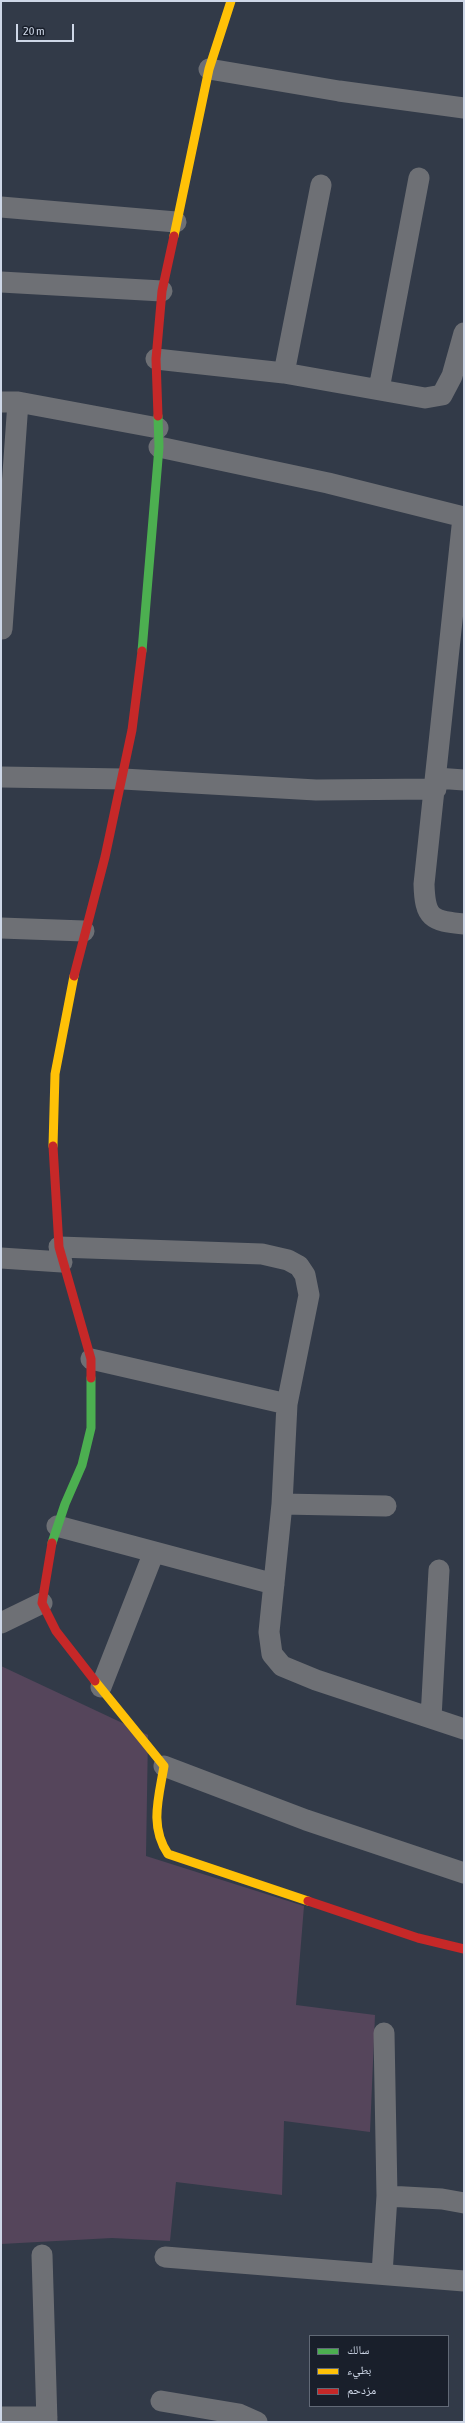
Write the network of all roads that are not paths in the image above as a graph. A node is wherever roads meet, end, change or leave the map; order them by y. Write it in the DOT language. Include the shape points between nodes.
graph roads {
  1 [pos="230,1"];
  2 [pos="208,69"];
  3 [pos="464,108"];
  4 [pos="419,178"];
  5 [pos="321,185"];
  6 [pos="1,207"];
  7 [pos="176,222"];
  8 [pos="1,282"];
  9 [pos="162,291"];
  10 [pos="464,333"];
  11 [pos="156,359"];
  12 [pos="284,373"];
  13 [pos="379,389"];
  14 [pos="9,402"];
  15 [pos="158,437"];
  16 [pos="464,517"];
  17 [pos="2,629"];
  18 [pos="1,777"];
  19 [pos="123,779"];
  20 [pos="464,780"];
  21 [pos="436,784"];
  22 [pos="464,924"];
  23 [pos="1,928"];
  24 [pos="84,930"];
  25 [pos="61,1254"];
  26 [pos="1,1258"];
  27 [pos="91,1359"];
  28 [pos="287,1404"];
  29 [pos="282,1504"];
  30 [pos="386,1506"];
  31 [pos="57,1526"];
  32 [pos="154,1552"];
  33 [pos="439,1570"];
  34 [pos="274,1584"];
  35 [pos="42,1603"];
  36 [pos="1,1623"];
  37 [pos="101,1687"];
  38 [pos="431,1718"];
  39 [pos="464,1729"];
  40 [pos="164,1766"];
  41 [pos="464,1873"];
  42 [pos="464,1949"];
  43 [pos="384,2033"];
  44 [pos="387,2196"];
  45 [pos="464,2203"];
  46 [pos="42,2255"];
  47 [pos="165,2257"];
  48 [pos="382,2274"];
  49 [pos="464,2281"];
  50 [pos="161,2401"];
  51 [pos="1,2417"];
  52 [pos="47,2420"];
  53 [pos="257,2422"];
  1 -- 2 [label="street"];
  2 -- 3 [label="street" via="339,91"];
  2 -- 7 [label="street" via="198,130"];
  4 -- 13 [label="street"];
  5 -- 12 [label="street"];
  6 -- 7 [label="street"];
  7 -- 9 [label="street"];
  8 -- 9 [label="street"];
  9 -- 11 [label="street"];
  10 -- 13 [label="street" via="452,376 442,395 410,397"];
  11 -- 12 [label="street"];
  11 -- 15 [label="street"];
  12 -- 13 [label="street"];
  14 -- 15 [label="street"];
  14 -- 17 [label="street"];
  15 -- 16 [label="street"];
  15 -- 19 [label="street" via="147,612"];
  16 -- 21 [label="street"];
  18 -- 19 [label="street"];
  19 -- 21 [label="street" via="316,790"];
  19 -- 24 [label="street" via="105,857"];
  20 -- 21 [label="street"];
  21 -- 22 [label="street" via="424,884 426,909 434,918"];
  23 -- 24 [label="street"];
  24 -- 25 [label="street" via="55,1074 52,1134"];
  25 -- 26 [label="street"];
  25 -- 27 [label="street"];
  25 -- 28 [label="street" via="262,1254 288,1260 299,1266 306,1275 309,1295"];
  27 -- 28 [label="street"];
  27 -- 31 [label="street" via="91,1428 82,1465"];
  28 -- 29 [label="street"];
  29 -- 30 [label="street"];
  29 -- 34 [label="street"];
  31 -- 32 [label="street"];
  31 -- 35 [label="street" via="50,1550"];
  32 -- 34 [label="street"];
  32 -- 37 [label="street"];
  33 -- 38 [label="street"];
  34 -- 38 [label="street" via="269,1632 272,1654 282,1666"];
  35 -- 36 [label="street"];
  35 -- 37 [label="street" via="56,1631"];
  37 -- 40 [label="street"];
  38 -- 39 [label="street"];
  40 -- 41 [label="street" via="306,1820"];
  40 -- 42 [label="street" via="155,1820 156,1835 168,1854 418,1938"];
  43 -- 44 [label="street"];
  44 -- 45 [label="street"];
  44 -- 48 [label="street"];
  46 -- 52 [label="street"];
  47 -- 48 [label="street"];
  48 -- 49 [label="street"];
  50 -- 53 [label="street" via="239,2414"];
  51 -- 52 [label="street"];
}
